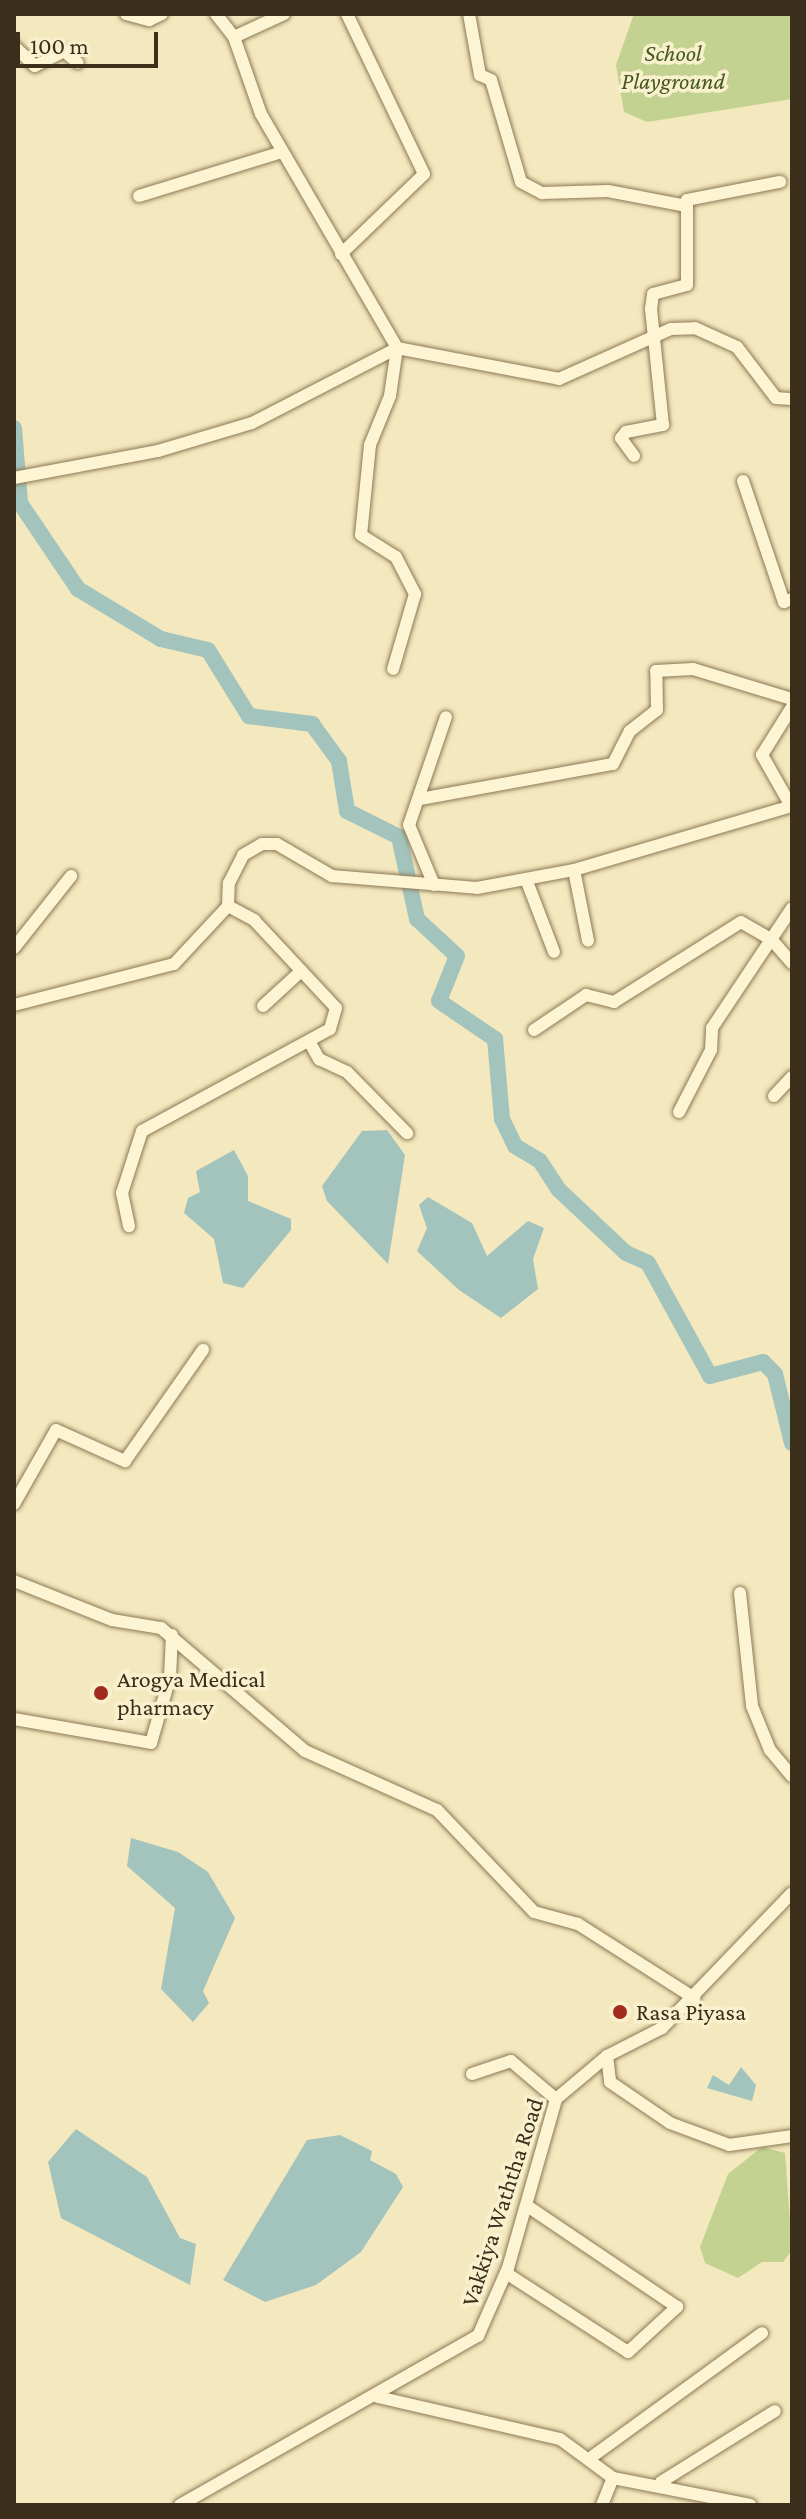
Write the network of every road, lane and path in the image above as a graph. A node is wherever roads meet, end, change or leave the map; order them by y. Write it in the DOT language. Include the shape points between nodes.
graph roads {
  1 [pos="126,14"];
  2 [pos="162,14"];
  3 [pos="216,14"];
  4 [pos="284,14"];
  5 [pos="347,14"];
  6 [pos="469,14"];
  7 [pos="234,37"];
  8 [pos="14,46"];
  9 [pos="78,63"];
  10 [pos="282,152"];
  11 [pos="780,182"];
  12 [pos="139,196"];
  13 [pos="687,206"];
  14 [pos="341,254"];
  15 [pos="655,336"];
  16 [pos="397,348"];
  17 [pos="792,399"];
  18 [pos="634,456"];
  19 [pos="18,477"];
  20 [pos="743,481"];
  21 [pos="792,599"];
  22 [pos="393,669"];
  23 [pos="792,699"];
  24 [pos="792,707"];
  25 [pos="446,717"];
  26 [pos="420,799"];
  27 [pos="792,807"];
  28 [pos="574,870"];
  29 [pos="71,876"];
  30 [pos="526,879"];
  31 [pos="428,885"];
  32 [pos="228,906"];
  33 [pos="792,910"];
  34 [pos="771,939"];
  35 [pos="588,941"];
  36 [pos="14,948"];
  37 [pos="554,952"];
  38 [pos="792,963"];
  39 [pos="301,971"];
  40 [pos="14,1005"];
  41 [pos="263,1006"];
  42 [pos="534,1030"];
  43 [pos="309,1041"];
  44 [pos="792,1077"];
  45 [pos="774,1096"];
  46 [pos="679,1112"];
  47 [pos="407,1133"];
  48 [pos="129,1226"];
  49 [pos="203,1350"];
  50 [pos="14,1504"];
  51 [pos="14,1581"];
  52 [pos="740,1593"];
  53 [pos="172,1635"];
  54 [pos="14,1719"];
  55 [pos="792,1776"];
  56 [pos="792,1893"];
  57 [pos="694,1998"];
  58 [pos="607,2056"];
  59 [pos="472,2074"];
  60 [pos="556,2099"];
  61 [pos="792,2136"];
  62 [pos="527,2206"];
  63 [pos="506,2273"];
  64 [pos="762,2333"];
  65 [pos="378,2397"];
  66 [pos="775,2411"];
  67 [pos="593,2456"];
  68 [pos="613,2478"];
  69 [pos="661,2482"];
  70 [pos="180,2505"];
  71 [pos="602,2505"];
  72 [pos="750,2505"];
  1 -- 2 [label="street" via="149,20"];
  3 -- 7 [label="street"];
  4 -- 7 [label="street"];
  5 -- 14 [label="street" via="424,174"];
  6 -- 13 [label="street" via="480,75 491,80 521,182 542,193 608,191"];
  7 -- 10 [label="street"];
  8 -- 9 [label="street" via="35,66 64,51"];
  10 -- 12 [label="street"];
  10 -- 14 [label="street"];
  11 -- 13 [label="street" via="691,195"];
  13 -- 15 [label="street" via="687,285 653,294"];
  14 -- 16 [label="street"];
  15 -- 16 [label="street" via="559,379"];
  15 -- 17 [label="street" via="671,329 714,331 776,398"];
  15 -- 18 [label="street" via="663,425 626,432 621,438"];
  16 -- 19 [label="street" via="252,423 158,451"];
  16 -- 22 [label="street" via="390,396 370,445 361,535 396,557 415,594"];
  20 -- 21 [label="street" via="784,602"];
  23 -- 26 [label="street" via="693,669 656,671 657,710 630,731 613,764"];
  24 -- 27 [label="street" via="762,755"];
  25 -- 26 [label="street"];
  26 -- 31 [label="street" via="409,825"];
  27 -- 28 [label="street"];
  28 -- 30 [label="street"];
  28 -- 35 [label="street"];
  29 -- 36 [label="street"];
  30 -- 31 [label="street" via="477,888"];
  30 -- 37 [label="street"];
  31 -- 32 [label="street" via="332,876 277,844 262,844 243,855 229,883"];
  32 -- 39 [label="street" via="254,920"];
  32 -- 40 [label="street" via="174,964"];
  33 -- 34 [label="street"];
  34 -- 38 [label="street"];
  34 -- 42 [label="street" via="741,922 614,1002 586,995"];
  34 -- 46 [label="street" via="712,1028 711,1050"];
  39 -- 41 [label="street"];
  39 -- 43 [label="street" via="336,1008 338,1020"];
  43 -- 47 [label="street" via="319,1059 347,1072"];
  43 -- 48 [label="street" via="142,1131 122,1193"];
  44 -- 45 [label="street"];
  49 -- 50 [label="street" via="125,1461 56,1430"];
  51 -- 53 [label="street"];
  52 -- 55 [label="street" via="752,1706 770,1750"];
  53 -- 54 [label="street" via="170,1677 151,1743"];
  53 -- 57 [label="street" via="305,1751 437,1810 534,1912 578,1924"];
  56 -- 57 [label="street, Vakkiya Waththa Road"];
  57 -- 58 [label="street, Vakkiya Waththa Road" via="662,2028"];
  58 -- 60 [label="street, Vakkiya Waththa Road"];
  58 -- 61 [label="street" via="610,2082 670,2123 729,2145"];
  59 -- 60 [label="street" via="511,2061"];
  60 -- 62 [label="street, Vakkiya Waththa Road"];
  62 -- 63 [label="street, Vakkiya Waththa Road"];
  62 -- 63 [label="street" via="677,2307 628,2352"];
  63 -- 65 [label="street, Vakkiya Waththa Road" via="478,2336"];
  64 -- 67 [label="street"];
  65 -- 67 [label="street" via="560,2439"];
  65 -- 70 [label="street, Vakkiya Waththa Road"];
  66 -- 69 [label="street"];
  67 -- 68 [label="street"];
  68 -- 69 [label="street"];
  68 -- 71 [label="street"];
  69 -- 72 [label="street"];
}
